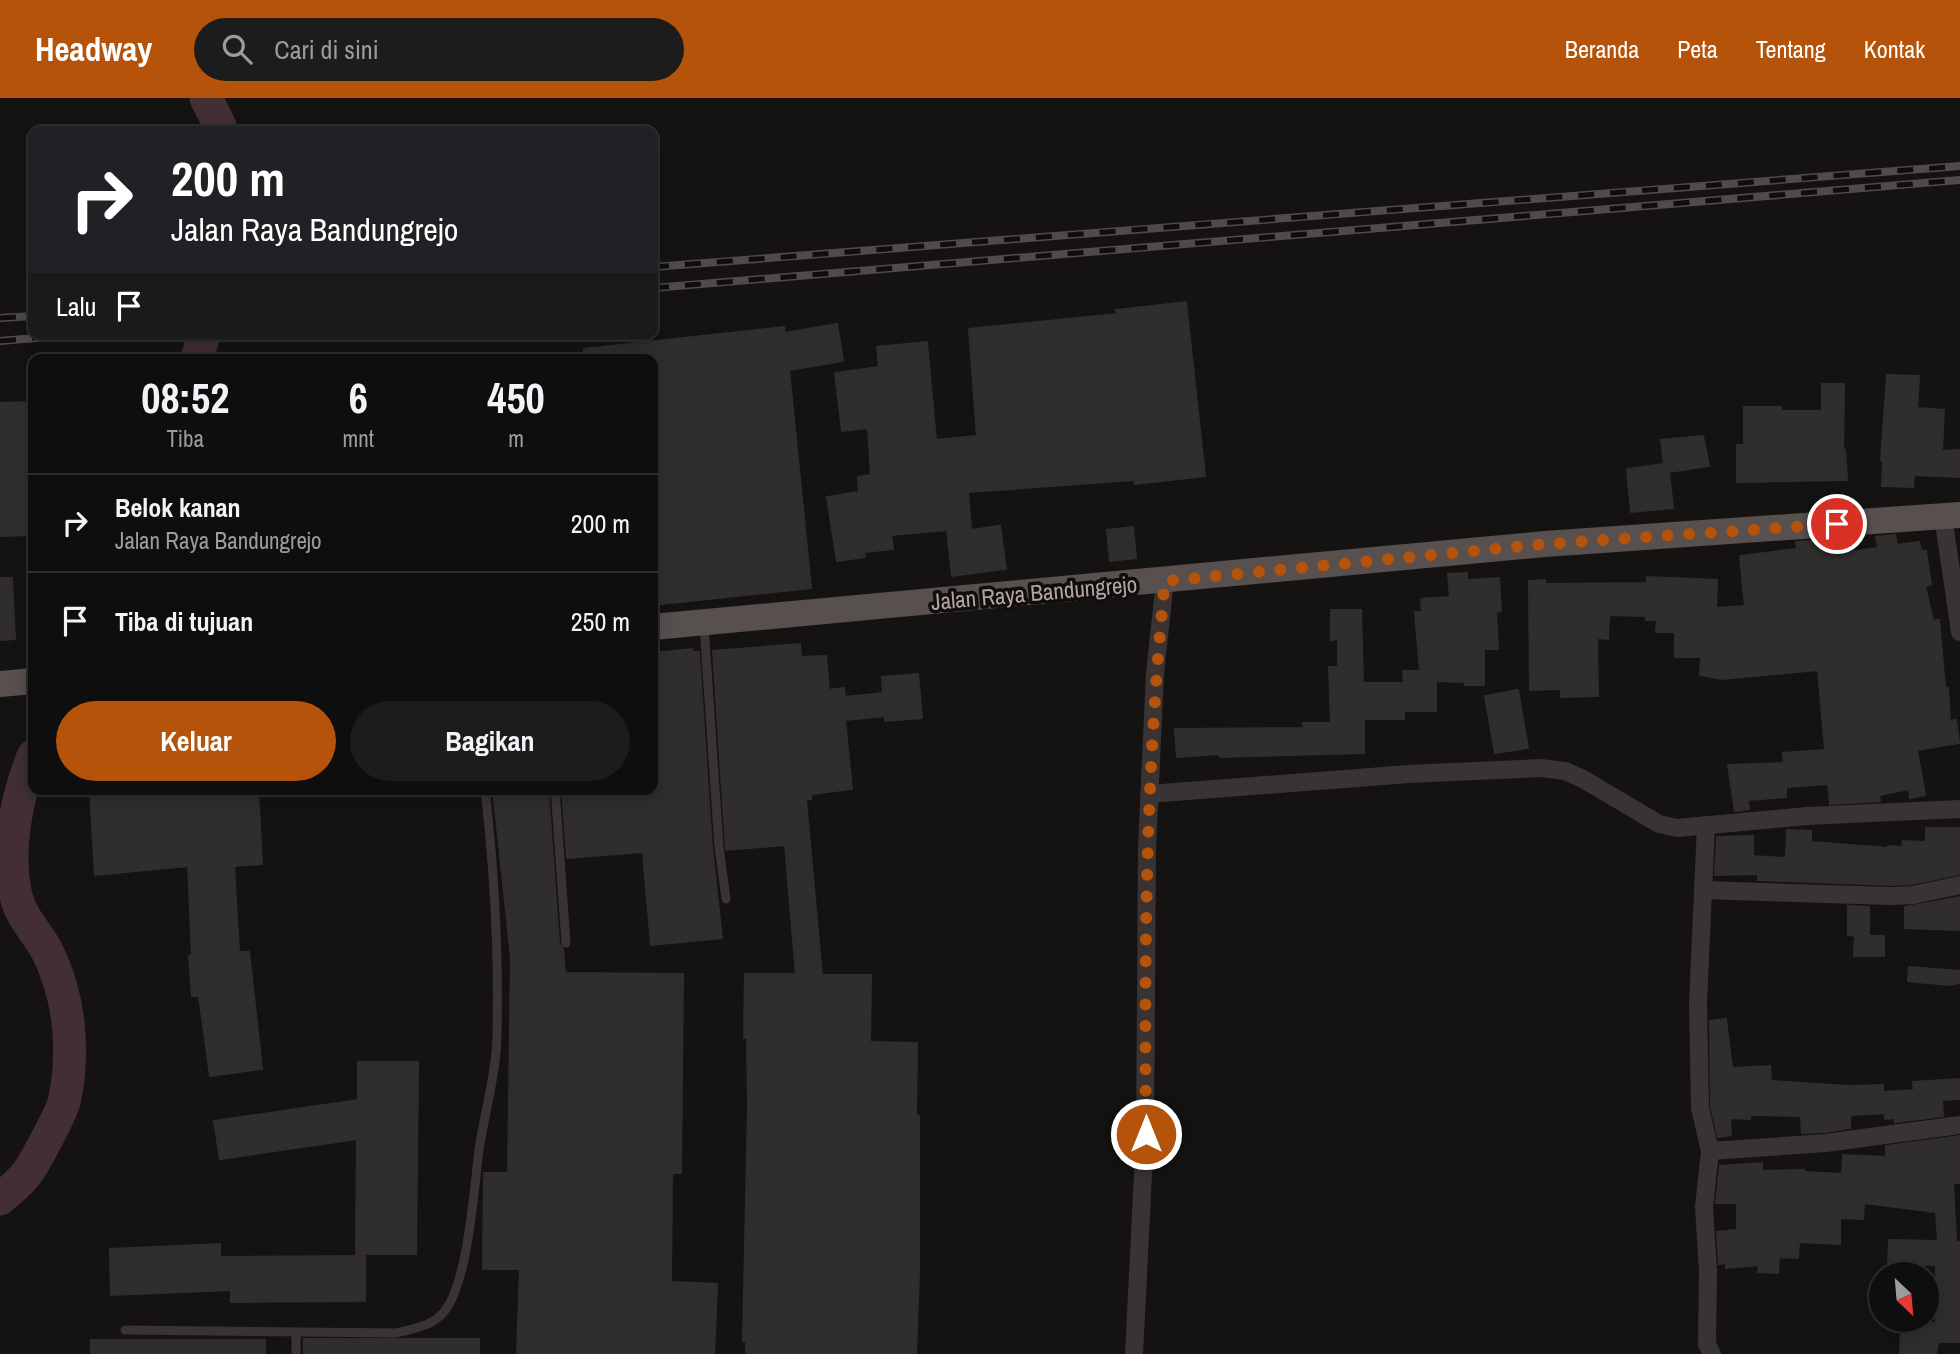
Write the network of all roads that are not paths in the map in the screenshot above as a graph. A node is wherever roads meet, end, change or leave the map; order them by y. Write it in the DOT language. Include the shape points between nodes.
graph roads {
  1 [pos="1951,516"];
  2 [pos="1165,581"];
  3 [pos="704,623"];
  4 [pos="658,627"];
  5 [pos="1960,632"];
  6 [pos="1149,794"];
  7 [pos="486,795"];
  8 [pos="555,795"];
  9 [pos="1960,809"];
  10 [pos="1706,825"];
  11 [pos="1960,885"];
  12 [pos="1703,890"];
  13 [pos="726,899"];
  14 [pos="566,943"];
  15 [pos="1960,1125"];
  16 [pos="1710,1151"];
  17 [pos="125,1330"];
  18 [pos="296,1333"];
  19 [pos="296,1354"];
  20 [pos="1134,1354"];
  21 [pos="1712,1354"];
  1 -- 2 [label="main road, Jalan Raya Bandungrejo" via="1545,544"];
  1 -- 5 [label="street"];
  2 -- 3 [label="main road, Jalan Raya Bandungrejo"];
  2 -- 6 [label="street"];
  3 -- 4 [label="main road, Jalan Raya Bandungrejo"];
  3 -- 13 [label="lane"];
  6 -- 10 [label="street" via="1541,768 1583,779 1659,824 1676,828"];
  6 -- 20 [label="street" via="1146,1134"];
  7 -- 18 [label="lane" via="498,1037 460,1276 441,1316 421,1326 396,1333"];
  8 -- 14 [label="lane"];
  9 -- 10 [label="street"];
  10 -- 12 [label="street"];
  11 -- 12 [label="street" via="1891,896"];
  12 -- 16 [label="street" via="1700,1108"];
  15 -- 16 [label="street" via="1826,1143"];
  16 -- 21 [label="street" via="1704,1206 1707,1345"];
  17 -- 18 [label="lane"];
  18 -- 19 [label="lane"];
}
